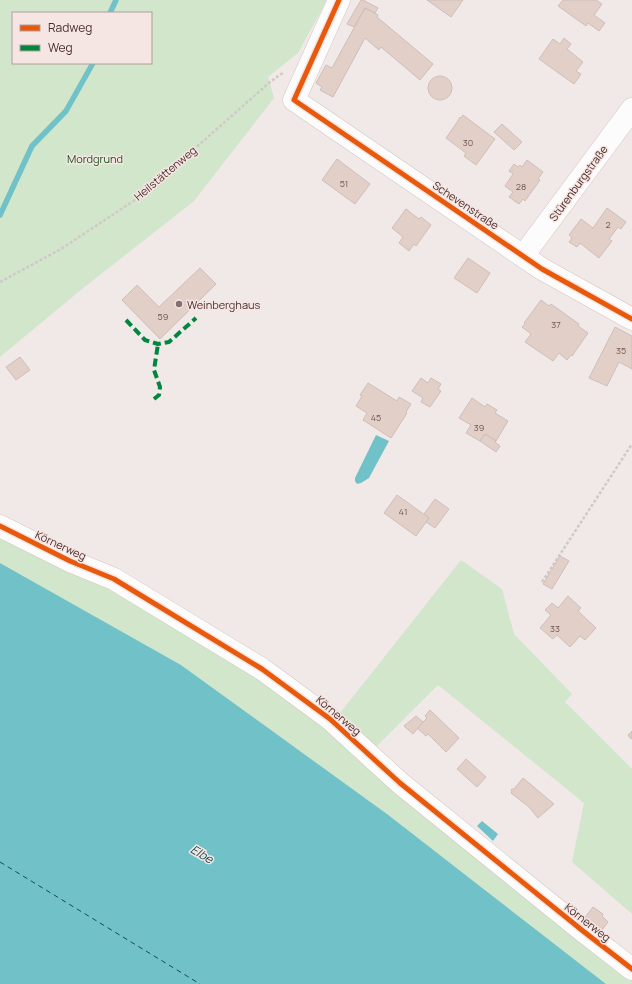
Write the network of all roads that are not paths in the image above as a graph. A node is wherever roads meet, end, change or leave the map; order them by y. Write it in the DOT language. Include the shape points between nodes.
graph roads {
  1 [pos="339,0"];
  2 [pos="632,109"];
  3 [pos="523,256"];
  4 [pos="632,319"];
  5 [pos="0,526"];
  6 [pos="632,968"];
  1 -- 3 [label="street, Schevenstraße" via="294,100"];
  2 -- 3 [label="street, Stürenburgstraße"];
  3 -- 4 [label="street, Schevenstraße"];
  5 -- 6 [label="street, Körnerweg" via="70,561 114,579 262,669 330,719 400,783"];
}
